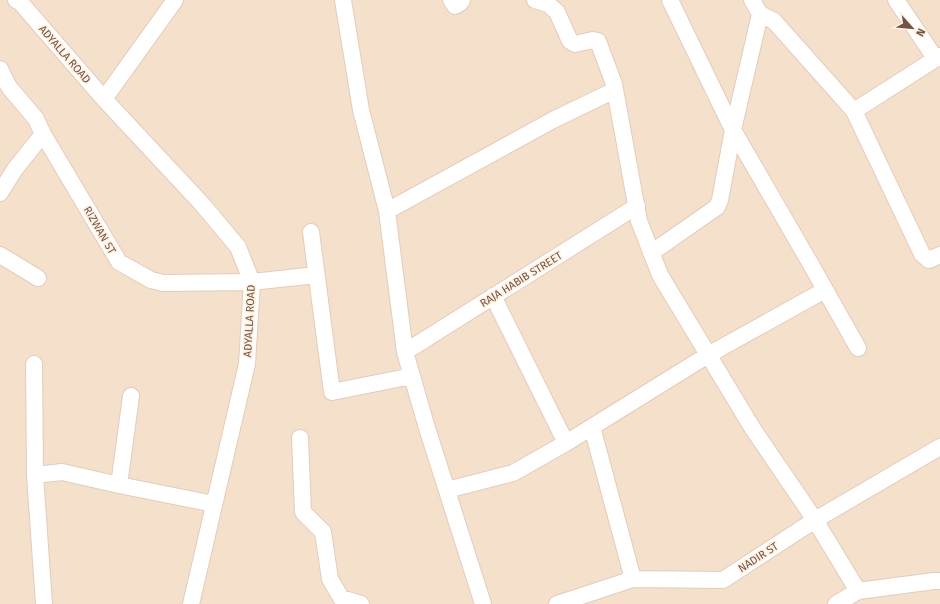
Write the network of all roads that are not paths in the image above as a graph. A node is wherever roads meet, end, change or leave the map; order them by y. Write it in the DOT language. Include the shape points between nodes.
graph roads {
  1 [pos="16,0"];
  2 [pos="175,0"];
  3 [pos="343,0"];
  4 [pos="451,0"];
  5 [pos="462,0"];
  6 [pos="535,0"];
  7 [pos="670,0"];
  8 [pos="752,0"];
  9 [pos="896,0"];
  10 [pos="760,14"];
  11 [pos="938,57"];
  12 [pos="0,69"];
  13 [pos="615,90"];
  14 [pos="104,99"];
  15 [pos="854,111"];
  16 [pos="733,130"];
  17 [pos="43,134"];
  18 [pos="0,193"];
  19 [pos="636,206"];
  20 [pos="387,211"];
  21 [pos="311,232"];
  22 [pos="651,253"];
  23 [pos="940,255"];
  24 [pos="0,256"];
  25 [pos="316,275"];
  26 [pos="38,278"];
  27 [pos="252,282"];
  28 [pos="824,290"];
  29 [pos="493,296"];
  30 [pos="858,348"];
  31 [pos="405,352"];
  32 [pos="708,355"];
  33 [pos="34,364"];
  34 [pos="412,376"];
  35 [pos="131,396"];
  36 [pos="592,427"];
  37 [pos="300,438"];
  38 [pos="566,443"];
  39 [pos="940,447"];
  40 [pos="35,475"];
  41 [pos="119,485"];
  42 [pos="447,490"];
  43 [pos="214,504"];
  44 [pos="815,520"];
  45 [pos="633,579"];
  46 [pos="940,581"];
  47 [pos="858,591"];
  48 [pos="44,604"];
  49 [pos="191,604"];
  50 [pos="361,604"];
  51 [pos="483,604"];
  52 [pos="557,604"];
  53 [pos="836,604"];
  1 -- 14 [label="street, ADYALLA ROAD"];
  2 -- 14 [label="street"];
  3 -- 20 [label="street" via="361,110"];
  4 -- 5 [label="street" via="455,6"];
  6 -- 13 [label="street" via="548,4 557,12 570,41 575,44 593,40 598,42"];
  7 -- 16 [label="street"];
  8 -- 10 [label="street"];
  9 -- 11 [label="street"];
  10 -- 15 [label="street" via="774,21"];
  10 -- 16 [label="street"];
  11 -- 15 [label="street"];
  12 -- 17 [label="street, RIZWAN ST" via="9,87 36,119"];
  13 -- 19 [label="street"];
  13 -- 20 [label="street" via="553,120"];
  14 -- 27 [label="street, ADYALLA ROAD" via="202,204 238,247"];
  15 -- 23 [label="street" via="922,254 929,260"];
  16 -- 22 [label="street" via="717,207"];
  16 -- 28 [label="street"];
  17 -- 18 [label="street" via="15,169"];
  17 -- 27 [label="street, RIZWAN ST" via="119,262 151,280 163,283"];
  19 -- 22 [label="street"];
  19 -- 29 [label="street, RAJA HABIB STREET"];
  20 -- 31 [label="street"];
  21 -- 25 [label="street"];
  22 -- 32 [label="street" via="660,275"];
  24 -- 26 [label="street"];
  25 -- 27 [label="street, RIZWAN ST"];
  25 -- 34 [label="street" via="332,392"];
  27 -- 43 [label="street, ADYALLA ROAD" via="247,364"];
  28 -- 30 [label="street"];
  28 -- 32 [label="street"];
  29 -- 31 [label="street, RAJA HABIB STREET"];
  29 -- 38 [label="street"];
  31 -- 34 [label="street"];
  32 -- 36 [label="street"];
  32 -- 44 [label="street" via="753,430"];
  33 -- 40 [label="street"];
  34 -- 42 [label="street"];
  35 -- 41 [label="street"];
  36 -- 38 [label="street"];
  36 -- 45 [label="street"];
  37 -- 50 [label="street" via="303,512 323,532 330,579 341,598"];
  38 -- 42 [label="street" via="513,474"];
  39 -- 44 [label="street, NADIR ST"];
  40 -- 41 [label="street" via="62,472"];
  40 -- 48 [label="street"];
  41 -- 43 [label="street"];
  42 -- 51 [label="street"];
  43 -- 49 [label="street, ADYALLA ROAD"];
  44 -- 45 [label="street, NADIR ST" via="723,580"];
  44 -- 47 [label="street"];
  45 -- 52 [label="street, NADIR ST"];
  46 -- 47 [label="street"];
  47 -- 53 [label="street"];
}
